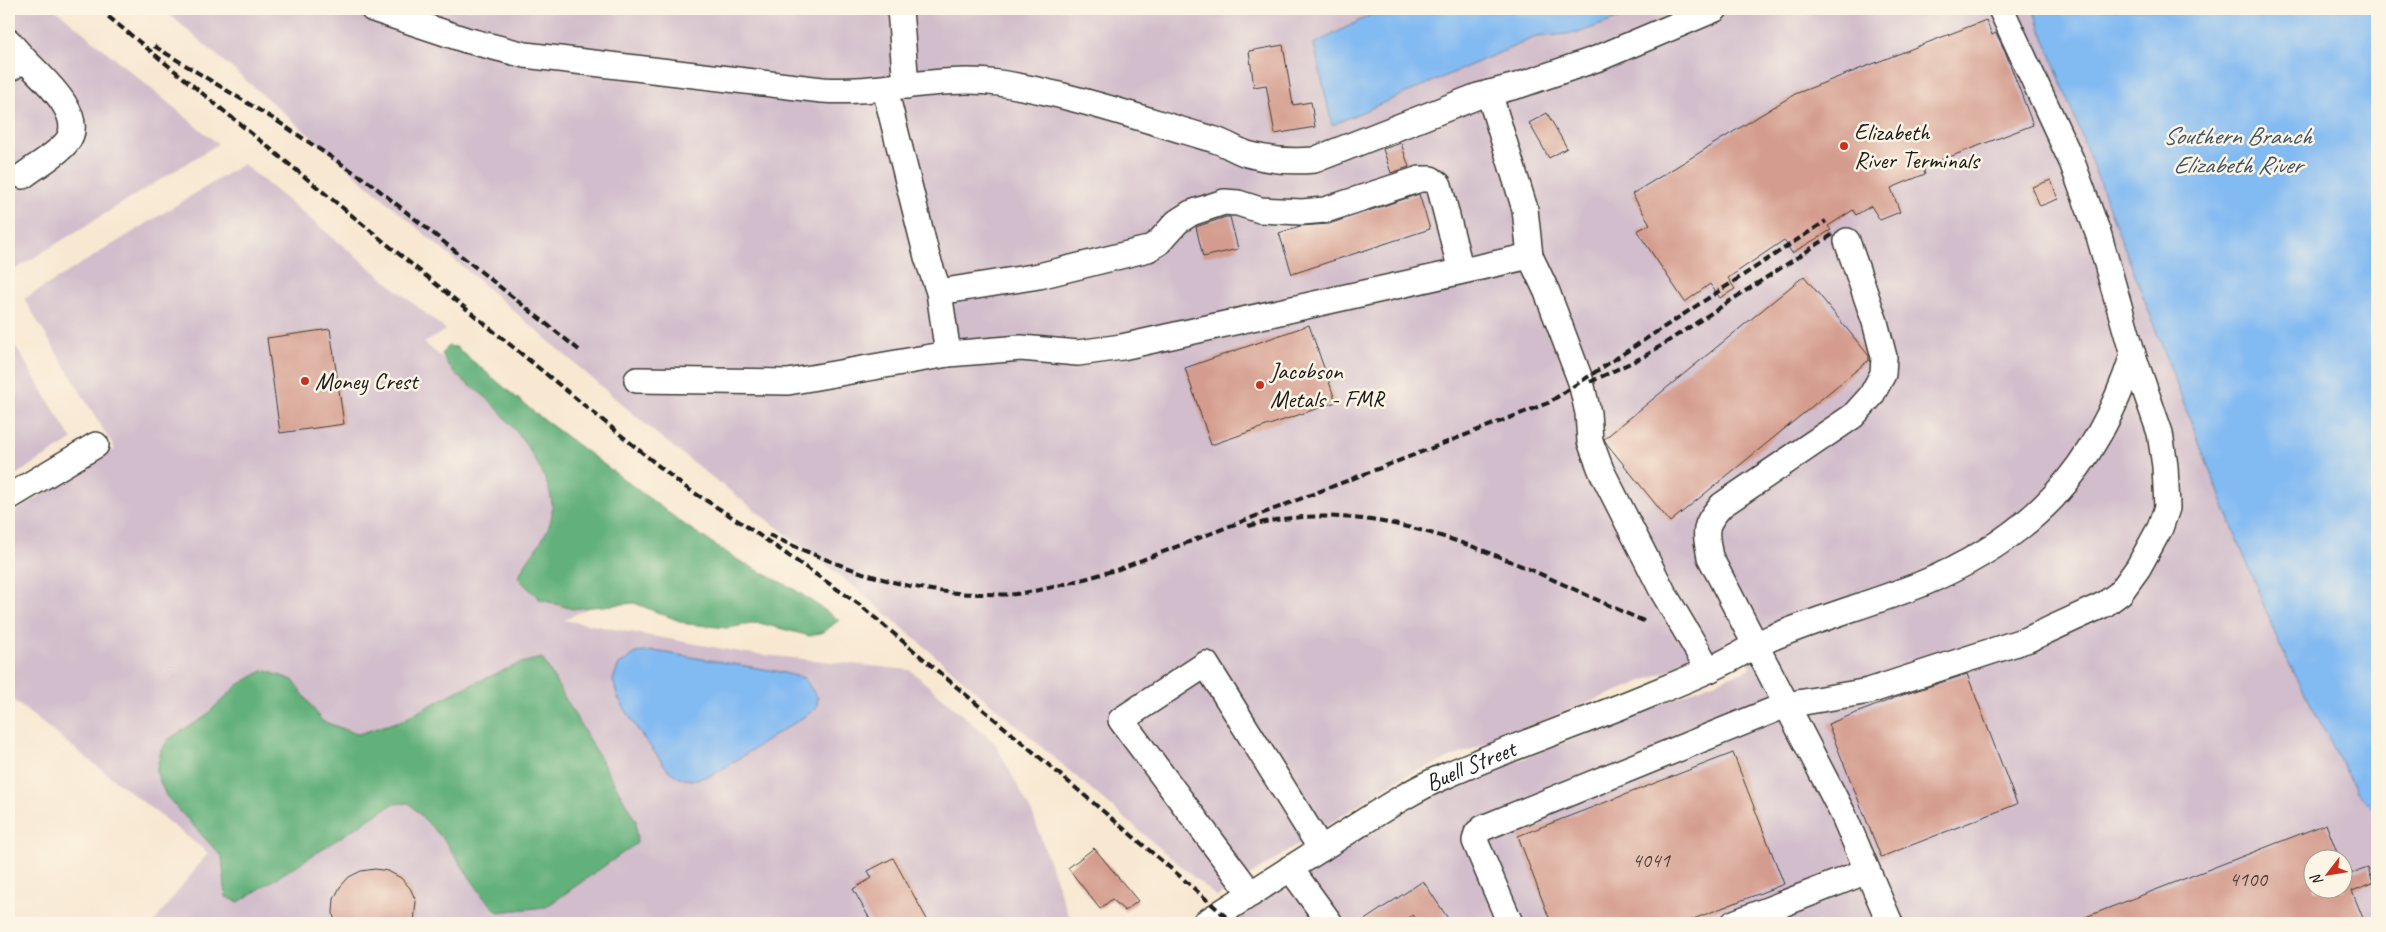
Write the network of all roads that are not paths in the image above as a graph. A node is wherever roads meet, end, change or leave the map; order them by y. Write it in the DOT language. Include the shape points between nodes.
graph roads {
  1 [pos="373,9"];
  2 [pos="900,9"];
  3 [pos="1715,9"];
  4 [pos="2002,9"];
  5 [pos="14,57"];
  6 [pos="896,87"];
  7 [pos="1489,93"];
  8 [pos="23,176"];
  9 [pos="1847,241"];
  10 [pos="1530,256"];
  11 [pos="1461,271"];
  12 [pos="938,292"];
  13 [pos="948,354"];
  14 [pos="2133,355"];
  15 [pos="638,380"];
  16 [pos="96,445"];
  17 [pos="9,497"];
  18 [pos="1755,645"];
  19 [pos="1709,670"];
  20 [pos="1786,705"];
  21 [pos="1321,849"];
  22 [pos="1290,868"];
  23 [pos="1867,871"];
  24 [pos="1251,894"];
  25 [pos="1205,923"];
  26 [pos="1330,923"];
  27 [pos="1510,923"];
  28 [pos="1734,923"];
  29 [pos="1890,923"];
  1 -- 6 [label="street" via="466,40 525,55 822,90 849,92"];
  2 -- 6 [label="street"];
  3 -- 7 [label="street" via="1599,58"];
  4 -- 14 [label="street" via="2072,162 2099,236"];
  5 -- 8 [label="street" via="63,100 72,127 67,142"];
  6 -- 7 [label="street" via="967,81 1026,88 1217,140 1246,154 1294,162 1314,160"];
  6 -- 12 [label="street" via="927,257"];
  7 -- 10 [label="street" via="1525,208"];
  9 -- 18 [label="street" via="1875,322 1884,356 1883,374 1872,396 1853,416 1722,505 1710,518 1705,531 1710,557"];
  10 -- 11 [label="street"];
  10 -- 19 [label="street" via="1581,382 1590,440 1601,470 1663,592"];
  11 -- 12 [label="street" via="1439,185 1431,179 1420,179 1325,210 1309,212 1260,210 1224,202 1191,213 1148,249 1039,276"];
  11 -- 13 [label="street" via="1122,347 1078,353 1020,348"];
  12 -- 13 [label="street"];
  13 -- 15 [label="street" via="788,382"];
  14 -- 18 [label="street, Buell Street" via="2114,409 2097,439 2053,498 2023,527 1964,564 1920,584"];
  14 -- 20 [label="street" via="2160,433 2166,508 2149,549 2120,593 2106,604 2020,642 1869,691"];
  16 -- 17 [label="street"];
  18 -- 19 [label="street, Buell Street"];
  18 -- 20 [label="street"];
  19 -- 21 [label="street, Buell Street" via="1443,776"];
  20 -- 23 [label="street" via="1843,814"];
  20 -- 27 [label="street" via="1482,828 1475,841"];
  21 -- 22 [label="street, Buell Street"];
  21 -- 24 [label="street" via="1206,664 1121,720"];
  22 -- 24 [label="street, Buell Street"];
  22 -- 26 [label="street"];
  23 -- 28 [label="street"];
  23 -- 29 [label="street"];
  24 -- 25 [label="street, Buell Street"];
}
